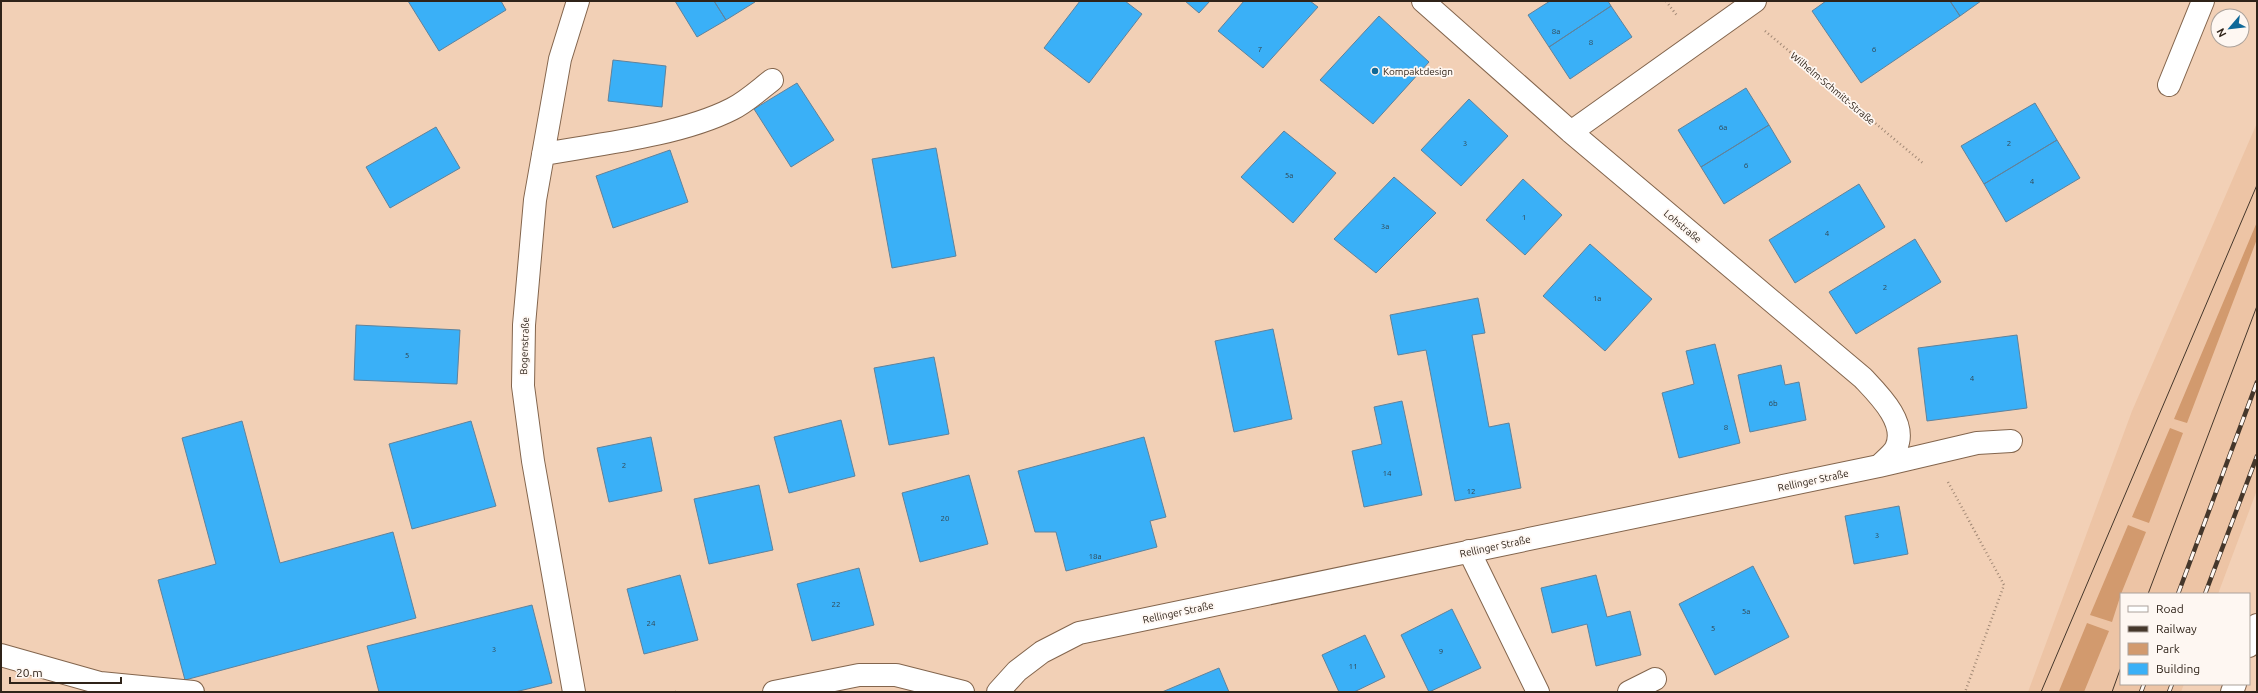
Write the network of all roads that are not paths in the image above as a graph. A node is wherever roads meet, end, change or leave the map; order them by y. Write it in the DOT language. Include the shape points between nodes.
graph roads {
  1 [pos="578,1"];
  2 [pos="1423,1"];
  3 [pos="2203,1"];
  4 [pos="1749,6"];
  5 [pos="772,80"];
  6 [pos="2169,85"];
  7 [pos="1570,132"];
  8 [pos="543,154"];
  9 [pos="2012,441"];
  10 [pos="1879,466"];
  11 [pos="1469,551"];
  12 [pos="2257,625"];
  13 [pos="2250,643"];
  14 [pos="1,655"];
  15 [pos="1655,679"];
  16 [pos="814,688"];
  17 [pos="193,692"];
  18 [pos="574,692"];
  19 [pos="774,692"];
  20 [pos="963,692"];
  21 [pos="998,692"];
  22 [pos="1538,692"];
  23 [pos="1629,692"];
  1 -- 8 [label="street, Bogenstraße" via="560,59"];
  2 -- 7 [label="street, Lohstraße"];
  3 -- 6 [label="street"];
  4 -- 7 [label="street"];
  5 -- 8 [label="street" via="733,109 698,123 631,139"];
  7 -- 10 [label="street, Lohstraße" via="1863,378 1884,400 1899,425 1896,448"];
  8 -- 18 [label="street, Bogenstraße" via="535,200 528,272 523,386 533,461"];
  9 -- 10 [label="street, Rellinger Straße" via="1976,442"];
  10 -- 11 [label="street, Rellinger Straße"];
  11 -- 21 [label="street, Rellinger Straße" via="1079,633 1042,652 1016,671"];
  11 -- 22 [label="street"];
  12 -- 13 [label="street"];
  14 -- 17 [label="street" via="100,683"];
  15 -- 23 [label="street"];
  16 -- 19 [label="street"];
  16 -- 20 [label="street" via="859,674 896,675"];
}
